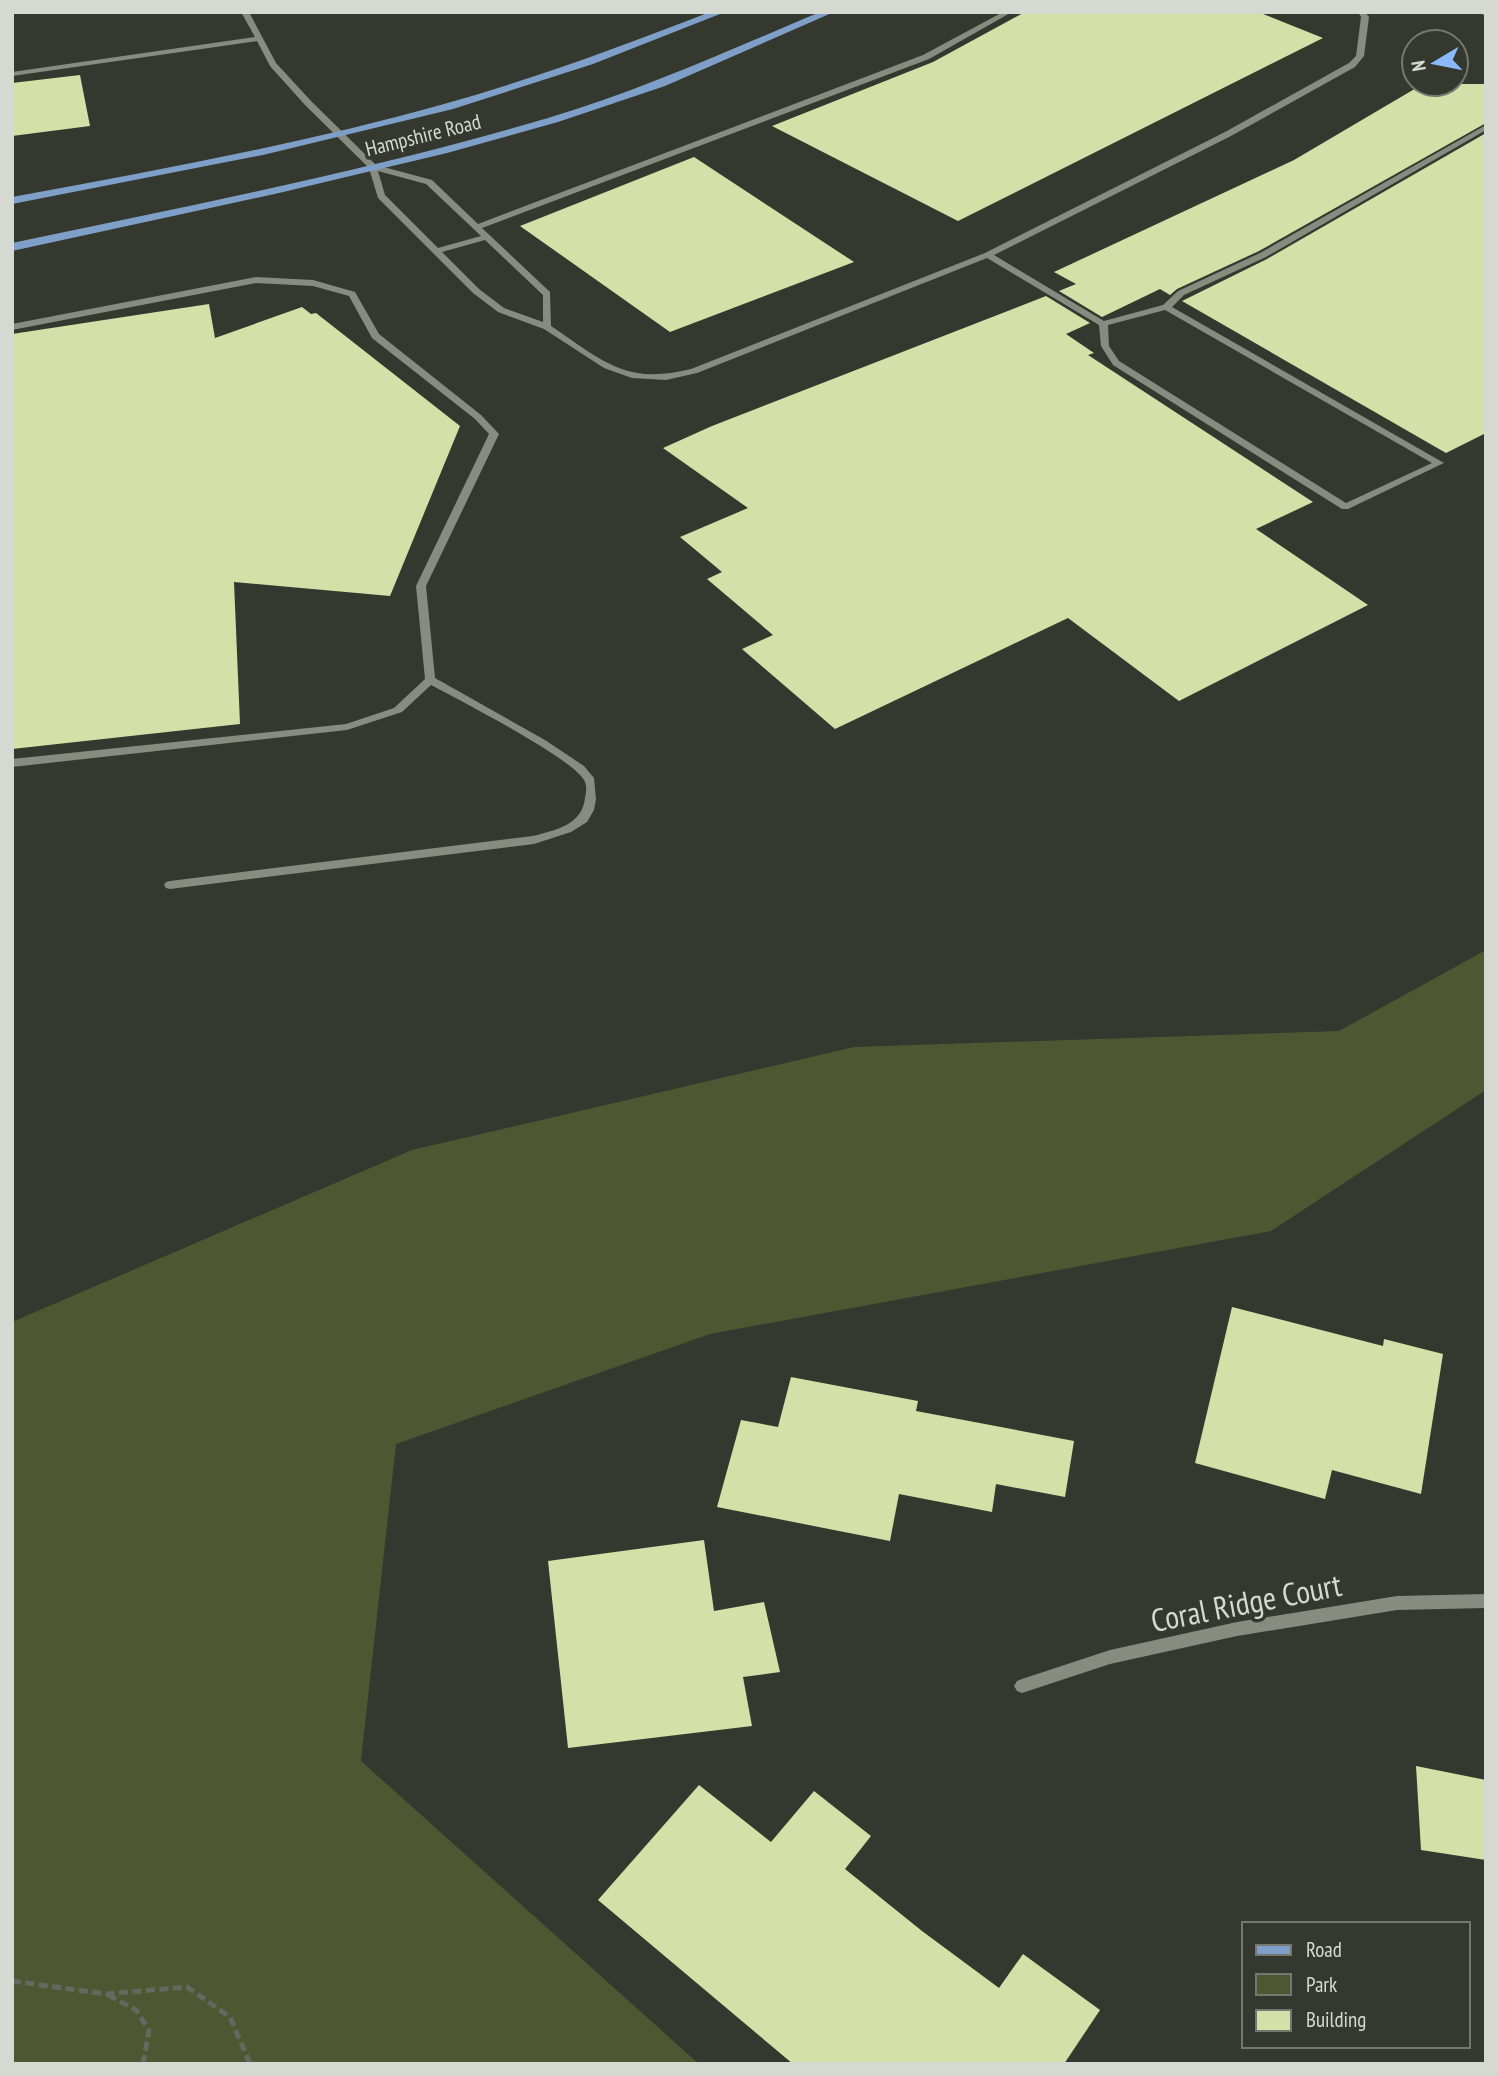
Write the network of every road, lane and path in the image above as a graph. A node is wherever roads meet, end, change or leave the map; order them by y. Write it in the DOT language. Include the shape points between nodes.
graph roads {
  1 [pos="245,12"];
  2 [pos="720,12"];
  3 [pos="830,12"];
  4 [pos="1009,12"];
  5 [pos="1361,12"];
  6 [pos="1480,12"];
  7 [pos="1486,14"];
  8 [pos="259,39"];
  9 [pos="12,74"];
  10 [pos="1486,127"];
  11 [pos="338,134"];
  12 [pos="373,167"];
  13 [pos="12,201"];
  14 [pos="477,226"];
  15 [pos="487,237"];
  16 [pos="12,247"];
  17 [pos="436,251"];
  18 [pos="988,255"];
  19 [pos="1166,307"];
  20 [pos="1103,324"];
  21 [pos="12,327"];
  22 [pos="547,327"];
  23 [pos="430,680"];
  24 [pos="12,762"];
  25 [pos="170,885"];
  26 [pos="1486,1601"];
  27 [pos="1022,1686"];
  28 [pos="12,1981"];
  29 [pos="106,1994"];
  30 [pos="143,2064"];
  31 [pos="250,2064"];
  1 -- 8 [label="street"];
  2 -- 11 [label="main road, Hampshire Road" via="509,88"];
  3 -- 12 [label="main road, Hampshire Road" via="649,88 554,120"];
  4 -- 14 [label="street" via="926,57"];
  5 -- 18 [label="street" via="1365,17 1360,56 1352,65 1228,134"];
  6 -- 7 [label="street"];
  8 -- 9 [label="street"];
  8 -- 11 [label="street" via="273,64"];
  10 -- 19 [label="street" via="1263,255 1181,293"];
  11 -- 12 [label="street"];
  11 -- 13 [label="main road, Hampshire Road"];
  12 -- 14 [label="street" via="429,182"];
  12 -- 16 [label="main road, Hampshire Road"];
  12 -- 17 [label="street" via="380,195"];
  14 -- 15 [label="street"];
  15 -- 17 [label="street"];
  15 -- 22 [label="street" via="548,293"];
  17 -- 22 [label="street" via="500,310"];
  18 -- 20 [label="street"];
  18 -- 22 [label="street" via="694,371 666,377 635,376 607,366"];
  19 -- 20 [label="street"];
  19 -- 20 [label="street" via="1439,463 1345,507 1116,363 1105,346"];
  21 -- 23 [label="street" via="256,280 313,283 352,294 375,336 494,433 421,586"];
  23 -- 24 [label="street" via="398,710 347,727"];
  23 -- 25 [label="street" via="561,754 589,777 592,793 584,818 534,840"];
  26 -- 27 [label="street, Coral Ridge Court" via="1397,1603 1237,1629 1110,1657"];
  28 -- 29 [label="path"];
  29 -- 30 [label="path" via="135,2010 149,2030"];
  29 -- 31 [label="path" via="187,1987 230,2017"];
}
